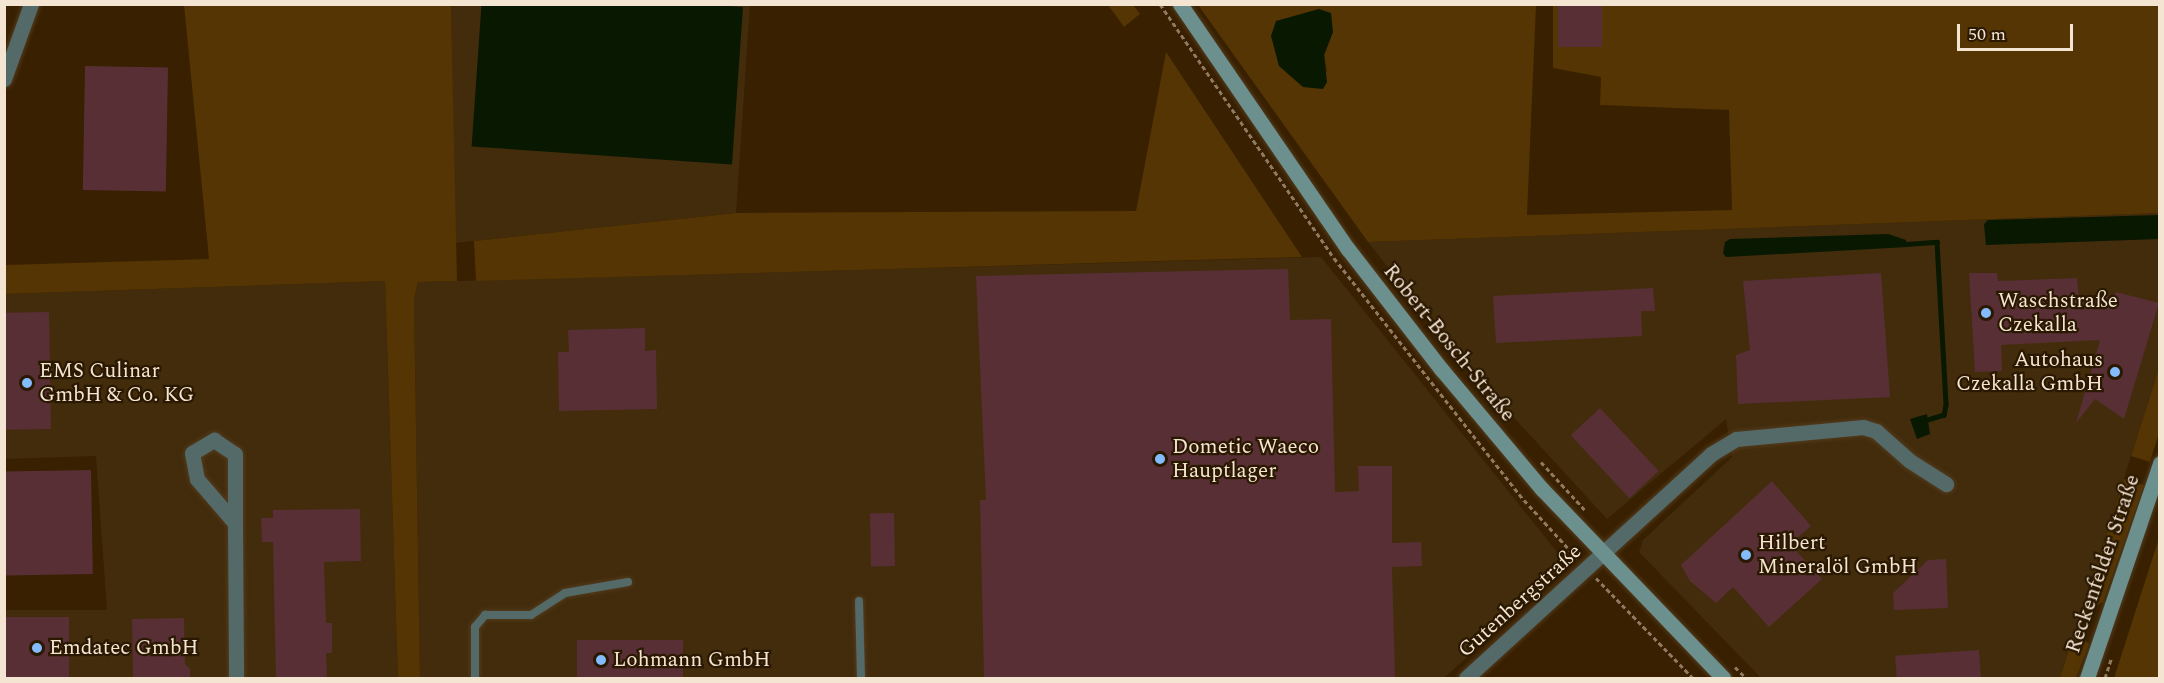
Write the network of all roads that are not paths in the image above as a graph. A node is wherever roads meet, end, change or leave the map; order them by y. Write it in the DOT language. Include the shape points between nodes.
graph roads {
  1 [pos="31,4"];
  2 [pos="1180,4"];
  3 [pos="4,79"];
  4 [pos="2160,463"];
  5 [pos="1946,484"];
  6 [pos="235,523"];
  7 [pos="1602,555"];
  8 [pos="628,582"];
  9 [pos="859,601"];
  10 [pos="236,678"];
  11 [pos="475,678"];
  12 [pos="861,678"];
  13 [pos="1466,678"];
  14 [pos="1723,678"];
  15 [pos="2087,678"];
  1 -- 3 [label="street"];
  2 -- 7 [label="street, Robert-Bosch-Straße" via="1348,249 1480,417"];
  4 -- 15 [label="street, Reckenfelder Straße"];
  5 -- 7 [label="street, Gutenbergstraße" via="1910,461 1876,431 1863,427 1753,435 1725,444 1711,454"];
  6 -- 6 [label="street" via="235,454 214,440 192,453 197,479"];
  6 -- 10 [label="street"];
  7 -- 13 [label="street, Gutenbergstraße"];
  7 -- 14 [label="street, Robert-Bosch-Straße"];
  8 -- 11 [label="lane" via="565,593 531,615 485,615 475,627"];
  9 -- 12 [label="lane"];
}
